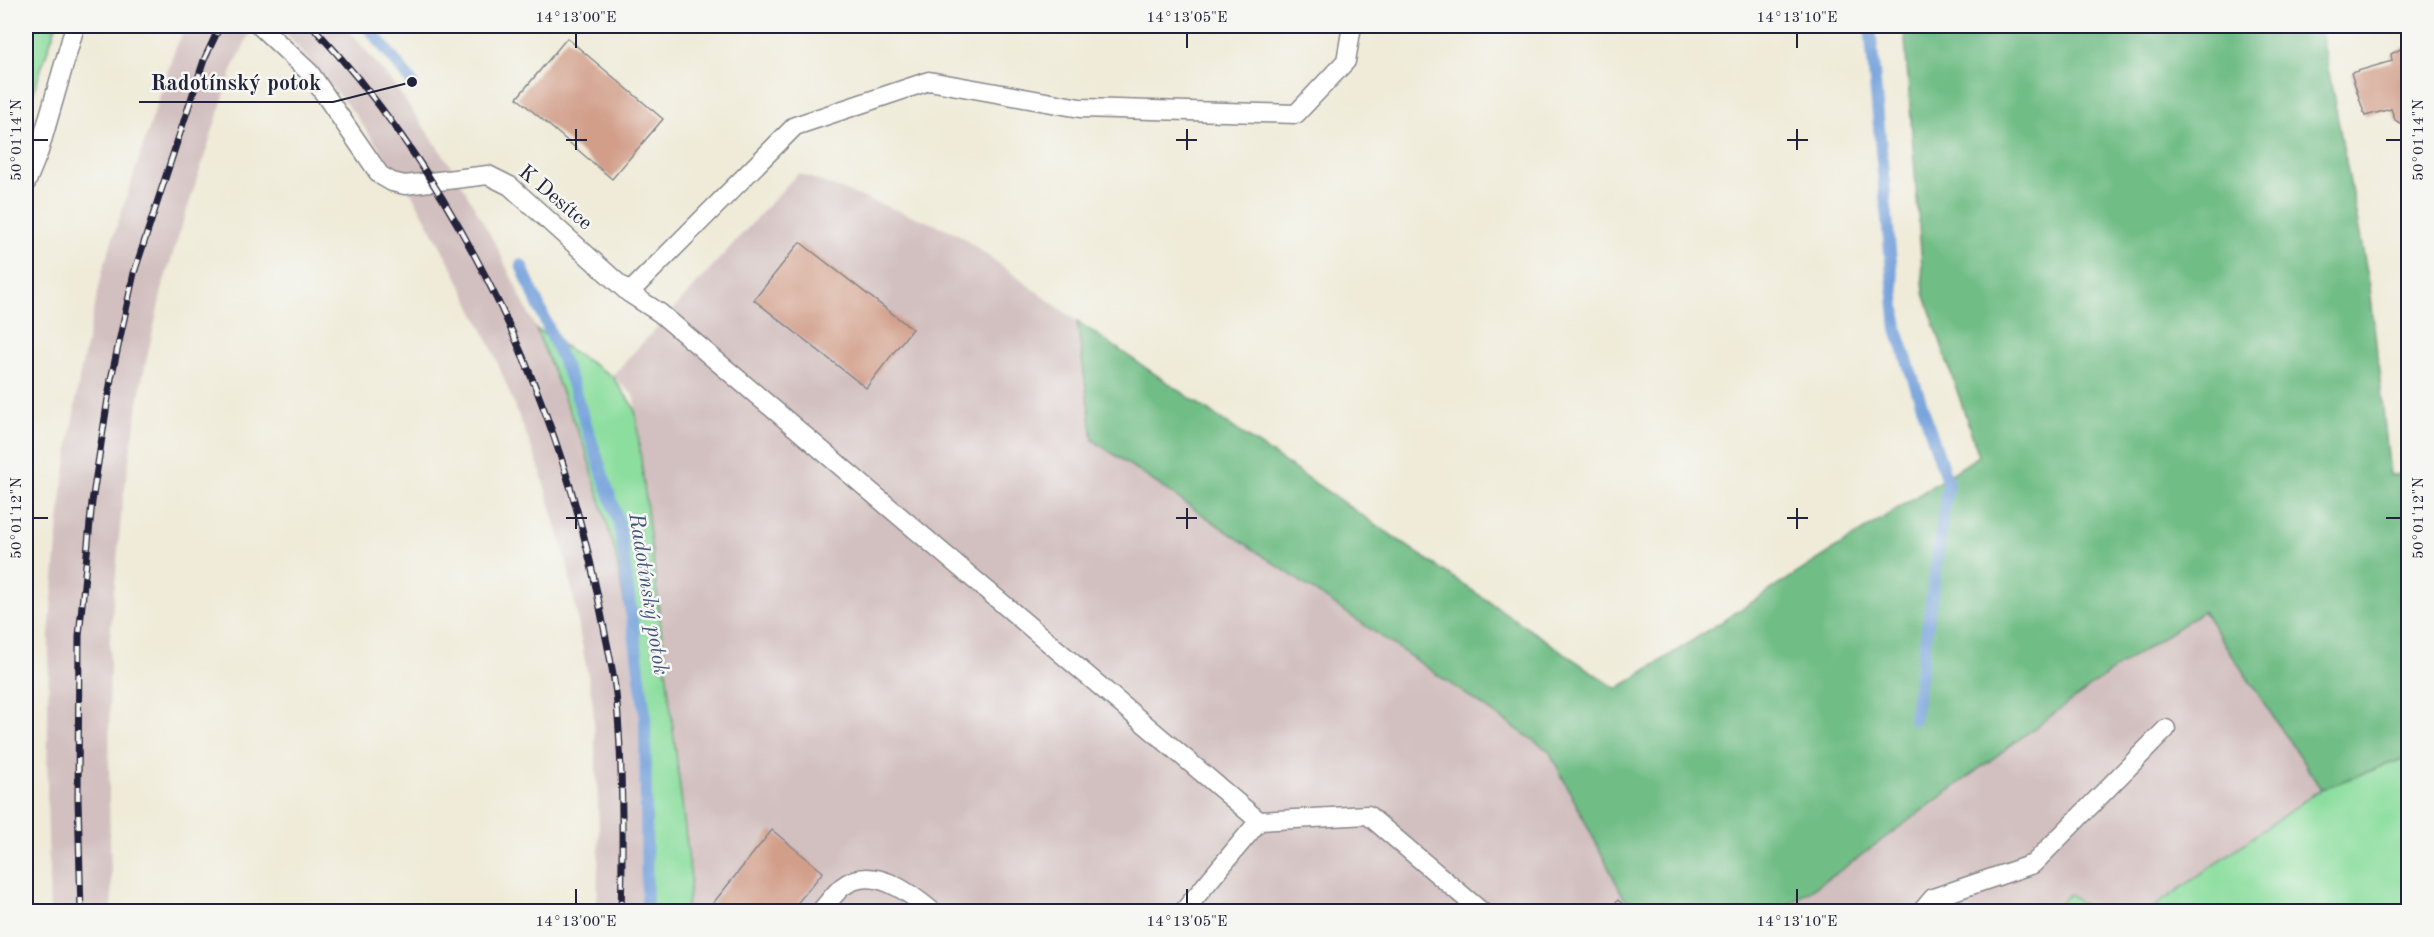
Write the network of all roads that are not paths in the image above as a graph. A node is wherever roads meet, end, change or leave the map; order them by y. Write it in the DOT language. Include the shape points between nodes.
graph roads {
  1 [pos="75,26"];
  2 [pos="260,26"];
  3 [pos="1352,26"];
  4 [pos="26,183"];
  5 [pos="629,293"];
  6 [pos="2166,729"];
  7 [pos="1259,821"];
  8 [pos="820,912"];
  9 [pos="933,912"];
  10 [pos="1183,912"];
  11 [pos="1482,912"];
  12 [pos="1921,912"];
  1 -- 4 [label="lane"];
  2 -- 5 [label="lane, K Desítce" via="310,73 380,175 405,185 488,175 510,186"];
  3 -- 5 [label="lane" via="1346,61 1296,114 1080,108 928,81 795,126"];
  5 -- 7 [label="lane, K Desítce" via="660,313"];
  6 -- 12 [label="lane" via="2033,864 1933,898"];
  7 -- 10 [label="lane"];
  7 -- 11 [label="lane" via="1368,814"];
  8 -- 9 [label="lane" via="843,886 860,879 894,883"];
}
